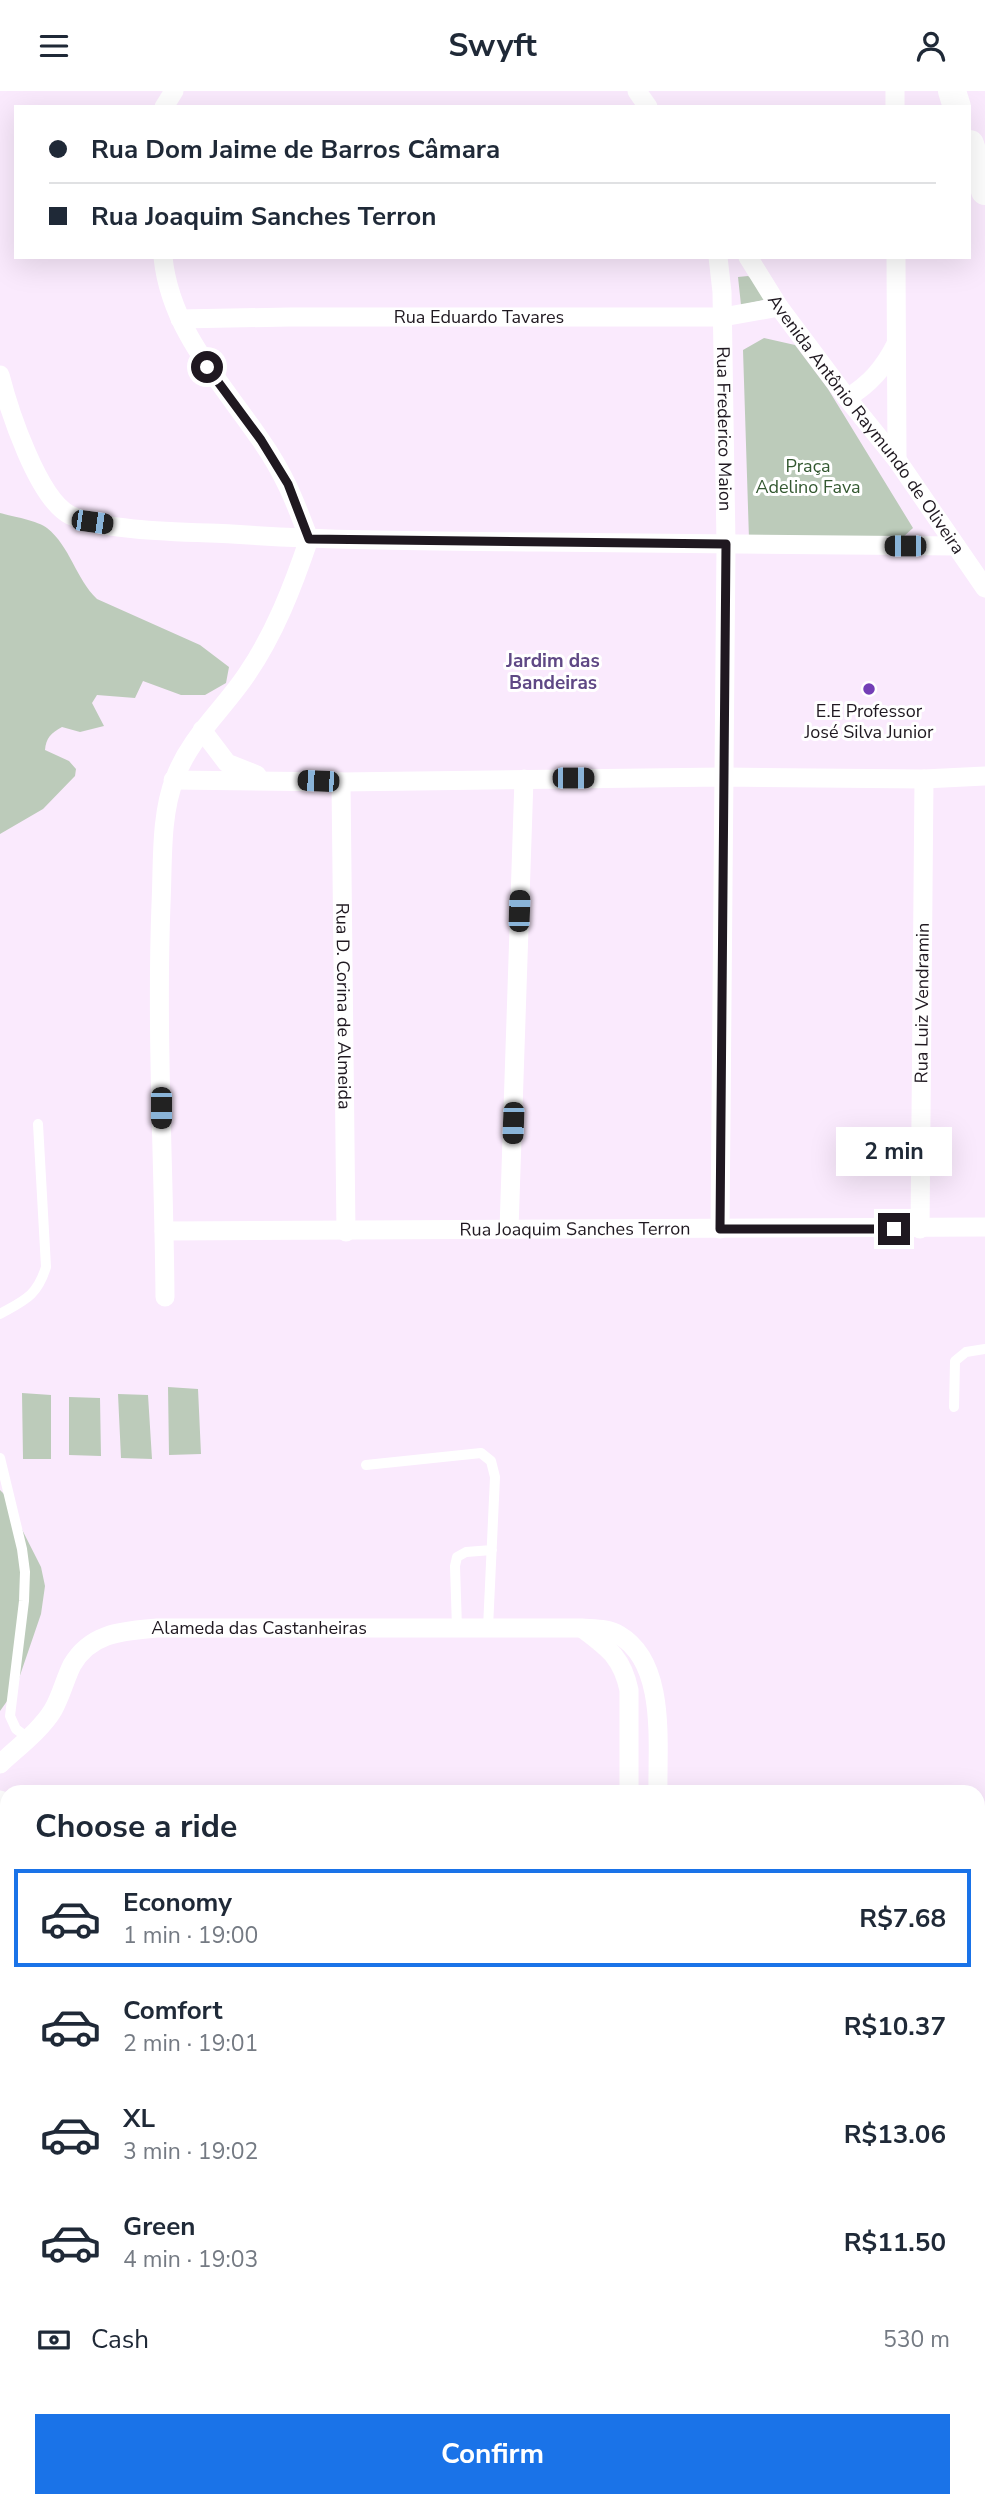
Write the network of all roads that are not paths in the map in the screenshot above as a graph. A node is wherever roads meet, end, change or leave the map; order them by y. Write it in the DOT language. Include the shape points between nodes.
graph roads {
  1 [pos="971,147"];
  2 [pos="985,191"];
  3 [pos="163,259"];
  4 [pos="718,259"];
  5 [pos="749,259"];
  6 [pos="896,259"];
  7 [pos="779,307"];
  8 [pos="723,317"];
  9 [pos="180,319"];
  10 [pos="897,343"];
  11 [pos="0,376"];
  12 [pos="847,398"];
  13 [pos="897,460"];
  14 [pos="309,539"];
  15 [pos="726,544"];
  16 [pos="956,546"];
  17 [pos="985,588"];
  18 [pos="202,730"];
  19 [pos="985,776"];
  20 [pos="723,777"];
  21 [pos="272,779"];
  22 [pos="524,779"];
  23 [pos="925,779"];
  24 [pos="173,780"];
  25 [pos="341,782"];
  26 [pos="38,1124"];
  27 [pos="985,1227"];
  28 [pos="509,1229"];
  29 [pos="720,1229"];
  30 [pos="920,1229"];
  31 [pos="164,1231"];
  32 [pos="346,1232"];
  33 [pos="165,1297"];
  34 [pos="0,1314"];
  35 [pos="985,1349"];
  36 [pos="954,1407"];
  37 [pos="0,1458"];
  38 [pos="366,1465"];
  39 [pos="492,1550"];
  40 [pos="457,1628"];
  41 [pos="488,1628"];
  42 [pos="582,1628"];
  43 [pos="27,1738"];
  44 [pos="0,1764"];
  45 [pos="629,1785"];
  46 [pos="658,1785"];
  1 -- 2 [label="main road"];
  3 -- 9 [label="street" via="166,284"];
  4 -- 8 [label="street, Rua Frederico Maion"];
  5 -- 7 [label="street, Avenida Antônio Raymundo de Oliveira"];
  6 -- 10 [label="street"];
  7 -- 8 [label="street, Rua Eduardo Tavares"];
  7 -- 12 [label="street, Avenida Antônio Raymundo de Oliveira"];
  8 -- 9 [label="street, Rua Eduardo Tavares"];
  8 -- 15 [label="street, Rua Frederico Maion"];
  9 -- 14 [label="street" via="207,367 288,484"];
  10 -- 12 [label="street" via="871,381"];
  10 -- 13 [label="street"];
  11 -- 14 [label="street" via="43,487 70,515 137,528"];
  12 -- 13 [label="street, Avenida Antônio Raymundo de Oliveira"];
  13 -- 16 [label="street, Avenida Antônio Raymundo de Oliveira"];
  14 -- 15 [label="street"];
  14 -- 18 [label="street" via="286,604 247,674"];
  15 -- 16 [label="street"];
  15 -- 20 [label="street, Rua Frederico Maion"];
  16 -- 17 [label="street, Avenida Antônio Raymundo de Oliveira"];
  18 -- 21 [label="street" via="227,763"];
  18 -- 24 [label="street"];
  19 -- 23 [label="street"];
  20 -- 22 [label="street"];
  20 -- 23 [label="street"];
  20 -- 29 [label="street, Rua Frederico Maion"];
  21 -- 24 [label="street"];
  21 -- 25 [label="street"];
  22 -- 25 [label="street"];
  22 -- 28 [label="street"];
  23 -- 30 [label="street, Rua Luiz Vendramin"];
  24 -- 31 [label="street" via="164,828 160,942"];
  25 -- 32 [label="street, Rua D. Corina de Almeida"];
  26 -- 34 [label="lane" via="46,1267 33,1296"];
  27 -- 30 [label="street, Rua Joaquim Sanches Terron"];
  28 -- 29 [label="street, Rua Joaquim Sanches Terron"];
  28 -- 32 [label="street, Rua Joaquim Sanches Terron"];
  29 -- 30 [label="street, Rua Joaquim Sanches Terron"];
  31 -- 32 [label="street, Rua Joaquim Sanches Terron"];
  31 -- 33 [label="street"];
  35 -- 36 [label="lane" via="966,1352 955,1361"];
  37 -- 43 [label="lane" via="25,1571 10,1716"];
  38 -- 39 [label="lane" via="481,1453 491,1461 495,1477"];
  39 -- 40 [label="lane" via="457,1557"];
  39 -- 41 [label="lane"];
  40 -- 41 [label="street, Alameda das Castanheiras"];
  40 -- 43 [label="street, Alameda das Castanheiras" via="157,1628 116,1632 83,1650 52,1711"];
  41 -- 42 [label="street, Alameda das Castanheiras"];
  42 -- 45 [label="street" via="613,1651 626,1675"];
  42 -- 46 [label="street, Alameda das Castanheiras" via="618,1633 642,1655 654,1687"];
  43 -- 44 [label="street, Alameda das Castanheiras"];
}
